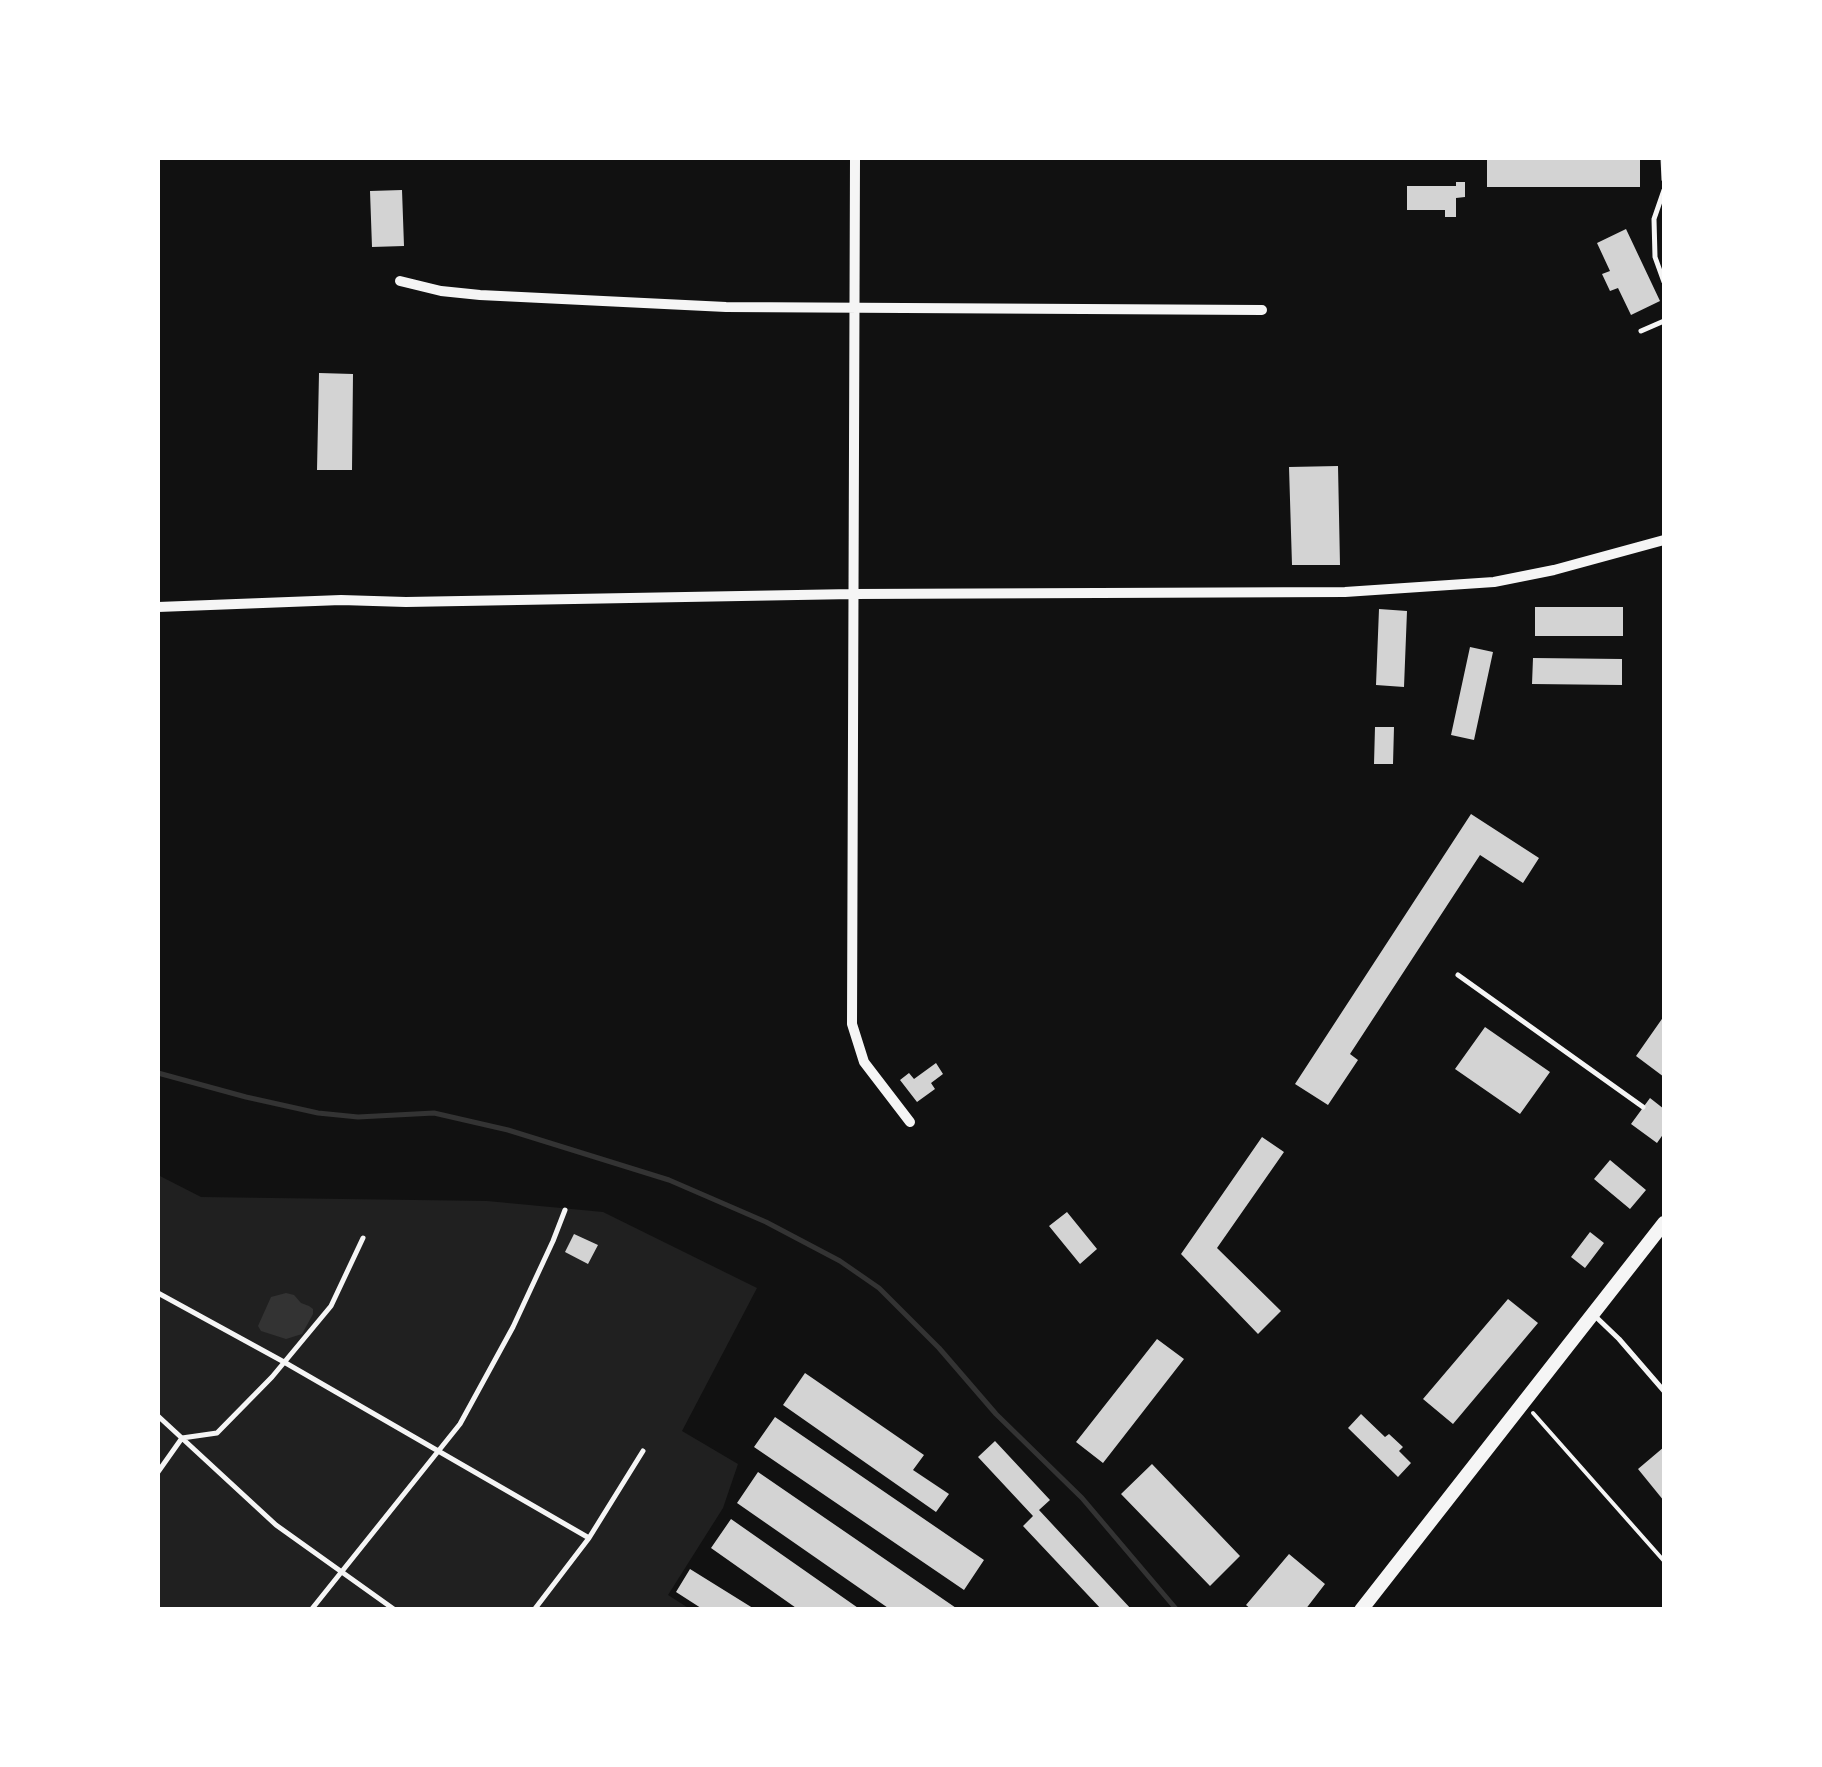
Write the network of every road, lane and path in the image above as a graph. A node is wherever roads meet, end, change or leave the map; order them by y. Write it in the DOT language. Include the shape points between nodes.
graph roads {
  1 [pos="855,158"];
  2 [pos="1664,158"];
  3 [pos="1664,180"];
  4 [pos="1664,190"];
  5 [pos="400,281"];
  6 [pos="1664,282"];
  7 [pos="854,307"];
  8 [pos="1262,310"];
  9 [pos="1664,321"];
  10 [pos="1641,331"];
  11 [pos="1664,540"];
  12 [pos="852,594"];
  13 [pos="158,607"];
  14 [pos="1458,976"];
  15 [pos="1643,1107"];
  16 [pos="910,1122"];
  17 [pos="565,1210"];
  18 [pos="1664,1223"];
  19 [pos="364,1238"];
  20 [pos="158,1293"];
  21 [pos="1592,1314"];
  22 [pos="284,1362"];
  23 [pos="1664,1391"];
  24 [pos="1523,1402"];
  25 [pos="158,1416"];
  26 [pos="182,1438"];
  27 [pos="438,1451"];
  28 [pos="643,1451"];
  29 [pos="158,1472"];
  30 [pos="589,1538"];
  31 [pos="1664,1560"];
  32 [pos="342,1572"];
  33 [pos="311,1610"];
  34 [pos="395,1610"];
  35 [pos="534,1610"];
  36 [pos="1361,1610"];
  1 -- 7 [label="street"];
  2 -- 3 [label="lane"];
  4 -- 6 [label="lane" via="1654,219"];
  5 -- 7 [label="street" via="480,295"];
  7 -- 8 [label="street"];
  7 -- 12 [label="street"];
  9 -- 10 [label="lane"];
  11 -- 12 [label="street" via="1494,582 1345,592"];
  12 -- 13 [label="street"];
  12 -- 16 [label="street" via="852,1024 864,1062"];
  14 -- 15 [label="lane"];
  17 -- 27 [label="lane" via="513,1328"];
  18 -- 21 [label="main road"];
  19 -- 22 [label="lane" via="331,1306"];
  20 -- 22 [label="lane"];
  21 -- 23 [label="lane"];
  21 -- 24 [label="main road"];
  22 -- 26 [label="lane" via="217,1433"];
  22 -- 27 [label="lane"];
  24 -- 31 [label="path"];
  24 -- 36 [label="main road"];
  25 -- 26 [label="lane"];
  26 -- 29 [label="lane"];
  26 -- 32 [label="lane" via="276,1525"];
  27 -- 30 [label="lane"];
  27 -- 32 [label="lane"];
  28 -- 30 [label="lane"];
  30 -- 35 [label="lane"];
  32 -- 33 [label="lane"];
  32 -- 34 [label="lane"];
}
